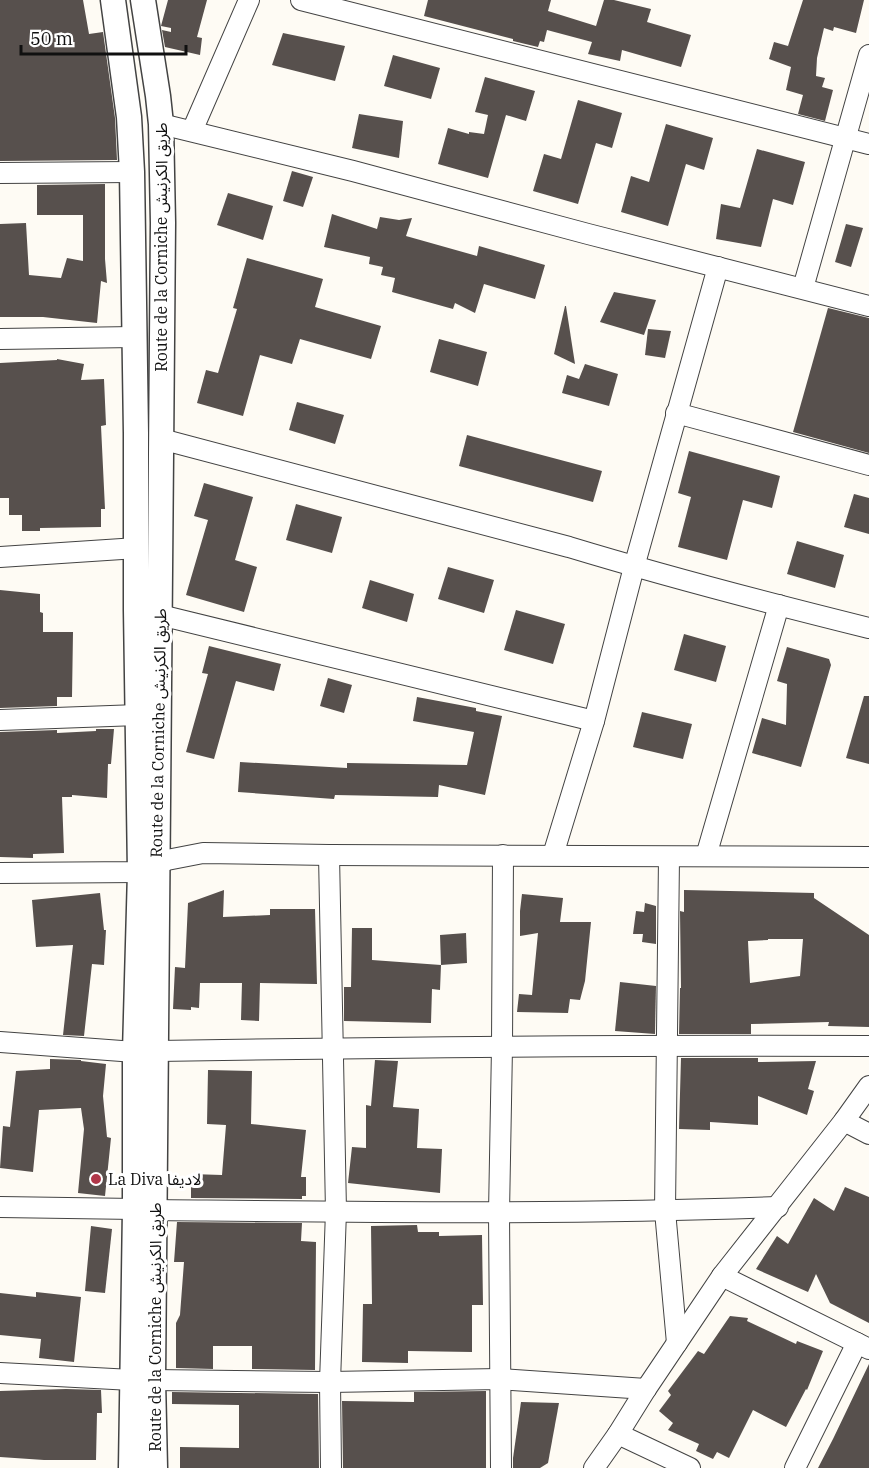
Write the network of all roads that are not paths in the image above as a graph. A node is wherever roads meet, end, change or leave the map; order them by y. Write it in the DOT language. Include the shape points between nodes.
graph roads {
  1 [pos="113,0"];
  2 [pos="143,0"];
  3 [pos="249,0"];
  4 [pos="302,0"];
  5 [pos="869,55"];
  6 [pos="161,124"];
  7 [pos="192,131"];
  8 [pos="846,138"];
  9 [pos="869,144"];
  10 [pos="132,172"];
  11 [pos="0,173"];
  12 [pos="718,267"];
  13 [pos="803,288"];
  14 [pos="869,306"];
  15 [pos="134,337"];
  16 [pos="0,339"];
  17 [pos="676,413"];
  18 [pos="161,440"];
  19 [pos="869,465"];
  20 [pos="137,548"];
  21 [pos="0,557"];
  22 [pos="634,567"];
  23 [pos="779,605"];
  24 [pos="159,615"];
  25 [pos="869,627"];
  26 [pos="138,715"];
  27 [pos="0,720"];
  28 [pos="594,720"];
  29 [pos="329,855"];
  30 [pos="503,855"];
  31 [pos="553,855"];
  32 [pos="706,856"];
  33 [pos="669,857"];
  34 [pos="869,857"];
  35 [pos="148,868"];
  36 [pos="0,873"];
  37 [pos="0,1042"];
  38 [pos="667,1045"];
  39 [pos="869,1046"];
  40 [pos="502,1047"];
  41 [pos="332,1048"];
  42 [pos="146,1052"];
  43 [pos="869,1086"];
  44 [pos="844,1122"];
  45 [pos="869,1134"];
  46 [pos="0,1207"];
  47 [pos="778,1207"];
  48 [pos="145,1209"];
  49 [pos="336,1211"];
  50 [pos="666,1211"];
  51 [pos="499,1213"];
  52 [pos="722,1276"];
  53 [pos="677,1343"];
  54 [pos="863,1346"];
  55 [pos="0,1373"];
  56 [pos="499,1379"];
  57 [pos="143,1380"];
  58 [pos="330,1382"];
  59 [pos="646,1389"];
  60 [pos="618,1434"];
  61 [pos="131,1468"];
  62 [pos="155,1468"];
  63 [pos="331,1468"];
  64 [pos="501,1468"];
  65 [pos="594,1468"];
  66 [pos="690,1468"];
  67 [pos="795,1468"];
  1 -- 10 [label="street, Route de la Corniche طريق الكرنيش" via="129,117"];
  2 -- 6 [label="street, Route de la Corniche طريق الكرنيش"];
  3 -- 7 [label="street"];
  4 -- 8 [label="street"];
  5 -- 8 [label="street"];
  6 -- 7 [label="street"];
  6 -- 18 [label="street, Route de la Corniche طريق الكرنيش"];
  7 -- 12 [label="street"];
  8 -- 9 [label="street"];
  8 -- 13 [label="street"];
  10 -- 11 [label="street"];
  10 -- 15 [label="street, Route de la Corniche طريق الكرنيش"];
  12 -- 13 [label="street"];
  12 -- 17 [label="street"];
  13 -- 14 [label="street"];
  15 -- 16 [label="street"];
  15 -- 20 [label="street, Route de la Corniche طريق الكرنيش"];
  17 -- 19 [label="street"];
  17 -- 22 [label="street"];
  18 -- 22 [label="street"];
  18 -- 24 [label="street, Route de la Corniche طريق الكرنيش"];
  20 -- 21 [label="street"];
  20 -- 26 [label="street, Route de la Corniche طريق الكرنيش"];
  22 -- 23 [label="street"];
  22 -- 28 [label="street"];
  23 -- 25 [label="street"];
  23 -- 32 [label="street"];
  24 -- 28 [label="street"];
  24 -- 35 [label="street, Route de la Corniche طريق الكرنيش"];
  26 -- 27 [label="street"];
  26 -- 35 [label="street, Route de la Corniche طريق الكرنيش"];
  28 -- 31 [label="street"];
  29 -- 30 [label="street"];
  29 -- 35 [label="street" via="203,853"];
  29 -- 41 [label="street"];
  30 -- 31 [label="street"];
  30 -- 40 [label="street"];
  31 -- 33 [label="street"];
  32 -- 33 [label="street"];
  32 -- 34 [label="street"];
  33 -- 38 [label="street"];
  35 -- 36 [label="street"];
  35 -- 42 [label="street, Route de la Corniche طريق الكرنيش"];
  37 -- 42 [label="street"];
  38 -- 39 [label="street"];
  38 -- 40 [label="street"];
  38 -- 50 [label="street"];
  40 -- 41 [label="street"];
  40 -- 51 [label="street"];
  41 -- 42 [label="street"];
  41 -- 49 [label="street"];
  42 -- 48 [label="street, Route de la Corniche طريق الكرنيش"];
  43 -- 44 [label="street"];
  44 -- 45 [label="street"];
  44 -- 47 [label="street"];
  46 -- 48 [label="street"];
  47 -- 50 [label="street"];
  47 -- 52 [label="street"];
  48 -- 49 [label="street"];
  48 -- 57 [label="street, Route de la Corniche طريق الكرنيش"];
  49 -- 51 [label="street"];
  49 -- 58 [label="street"];
  50 -- 51 [label="street"];
  50 -- 53 [label="street"];
  51 -- 56 [label="street"];
  52 -- 53 [label="street"];
  52 -- 54 [label="street"];
  53 -- 59 [label="street"];
  54 -- 67 [label="street"];
  55 -- 57 [label="street"];
  56 -- 58 [label="street"];
  56 -- 59 [label="street"];
  56 -- 64 [label="street"];
  57 -- 58 [label="street"];
  57 -- 61 [label="street, Route de la Corniche طريق الكرنيش"];
  57 -- 62 [label="street, Route de la Corniche طريق الكرنيش"];
  58 -- 63 [label="street"];
  59 -- 60 [label="street"];
  60 -- 65 [label="street"];
  60 -- 66 [label="street"];
}
